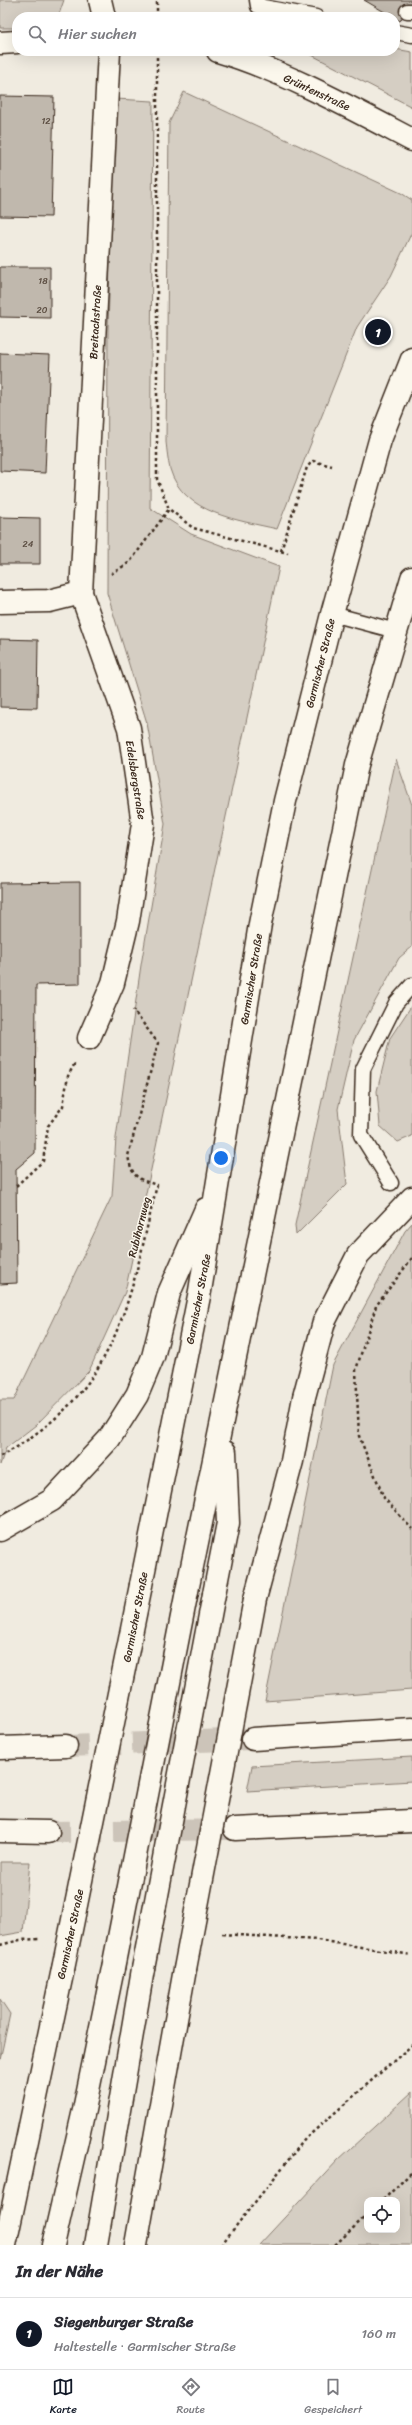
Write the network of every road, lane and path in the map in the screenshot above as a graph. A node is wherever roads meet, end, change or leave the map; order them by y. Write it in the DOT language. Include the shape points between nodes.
graph roads {
  1 [pos="100,0"];
  2 [pos="157,0"];
  3 [pos="257,0"];
  4 [pos="103,12"];
  5 [pos="157,12"];
  6 [pos="290,12"];
  7 [pos="400,33"];
  8 [pos="412,35"];
  9 [pos="12,43"];
  10 [pos="0,44"];
  11 [pos="109,56"];
  12 [pos="157,56"];
  13 [pos="232,56"];
  14 [pos="412,140"];
  15 [pos="412,359"];
  16 [pos="332,466"];
  17 [pos="169,509"];
  18 [pos="281,551"];
  19 [pos="288,553"];
  20 [pos="412,578"];
  21 [pos="80,593"];
  22 [pos="0,602"];
  23 [pos="332,614"];
  24 [pos="396,631"];
  25 [pos="113,983"];
  26 [pos="412,985"];
  27 [pos="89,1038"];
  28 [pos="220,1177"];
  29 [pos="391,1183"];
  30 [pos="16,1186"];
  31 [pos="412,1198"];
  32 [pos="412,1258"];
  33 [pos="224,1419"];
  34 [pos="0,1456"];
  35 [pos="412,1529"];
  36 [pos="0,1530"];
  37 [pos="412,1729"];
  38 [pos="253,1740"];
  39 [pos="66,1746"];
  40 [pos="0,1748"];
  41 [pos="412,1821"];
  42 [pos="235,1829"];
  43 [pos="0,1831"];
  44 [pos="48,1832"];
  45 [pos="224,1934"];
  46 [pos="20,1940"];
  47 [pos="0,1945"];
  48 [pos="412,1955"];
  49 [pos="412,2045"];
  50 [pos="412,2172"];
  51 [pos="386,2197"];
  52 [pos="364,2218"];
  53 [pos="5,2245"];
  54 [pos="53,2245"];
  55 [pos="96,2245"];
  56 [pos="136,2245"];
  57 [pos="221,2245"];
  58 [pos="335,2245"];
  1 -- 4 [label="main road"];
  2 -- 5 [label="path"];
  3 -- 6 [label="lane" via="258,6"];
  7 -- 8 [label="lane"];
  9 -- 10 [label="main road"];
  11 -- 21 [label="main road, Breitachstraße"];
  12 -- 17 [label="path" via="157,479"];
  13 -- 14 [label="main road, Grüntenstraße" via="262,67 363,114"];
  15 -- 23 [label="main road, Garmischer Straße" via="380,440"];
  16 -- 18 [label="path" via="313,461 307,467"];
  17 -- 18 [label="path" via="193,528"];
  17 -- 21 [label="path" via="130,562"];
  18 -- 19 [label="path"];
  20 -- 24 [label="main road"];
  21 -- 22 [label="main road" via="49,601"];
  21 -- 25 [label="main road, Edelsbergstraße" via="128,728 143,824 128,921"];
  23 -- 24 [label="lane"];
  23 -- 28 [label="main road, Garmischer Straße" via="285,802 260,924"];
  24 -- 33 [label="main road" via="356,765"];
  25 -- 27 [label="main road, Edelsbergstraße"];
  25 -- 34 [label="path, Rubihornweg" via="158,1043 128,1156 131,1170 139,1180 157,1185 130,1297 110,1350 89,1384 53,1421 11,1452"];
  26 -- 29 [label="lane" via="396,1002 363,1068 361,1135"];
  27 -- 30 [label="path" via="68,1076 63,1106 48,1126 43,1161"];
  28 -- 36 [label="main road" via="169,1293 152,1357 137,1395 109,1439 52,1500"];
  28 -- 53 [label="main road, Garmischer Straße, bridge" via="200,1291 141,1585"];
  31 -- 56 [label="main road, bridge" via="358,1255 324,1322 304,1397 292,1461 255,1599"];
  32 -- 35 [label="path" via="376,1306 356,1370 359,1436 384,1498"];
  33 -- 54 [label="main road, bridge" via="187,1592 109,1991"];
  33 -- 55 [label="main road, bridge" via="228,1523 143,1969"];
  37 -- 38 [label="main road"];
  39 -- 40 [label="main road"];
  41 -- 42 [label="main road"];
  43 -- 44 [label="main road"];
  45 -- 48 [label="path" via="317,1940"];
  46 -- 47 [label="path"];
  49 -- 57 [label="path" via="305,2139"];
  50 -- 51 [label="path"];
  52 -- 58 [label="path"];
}
